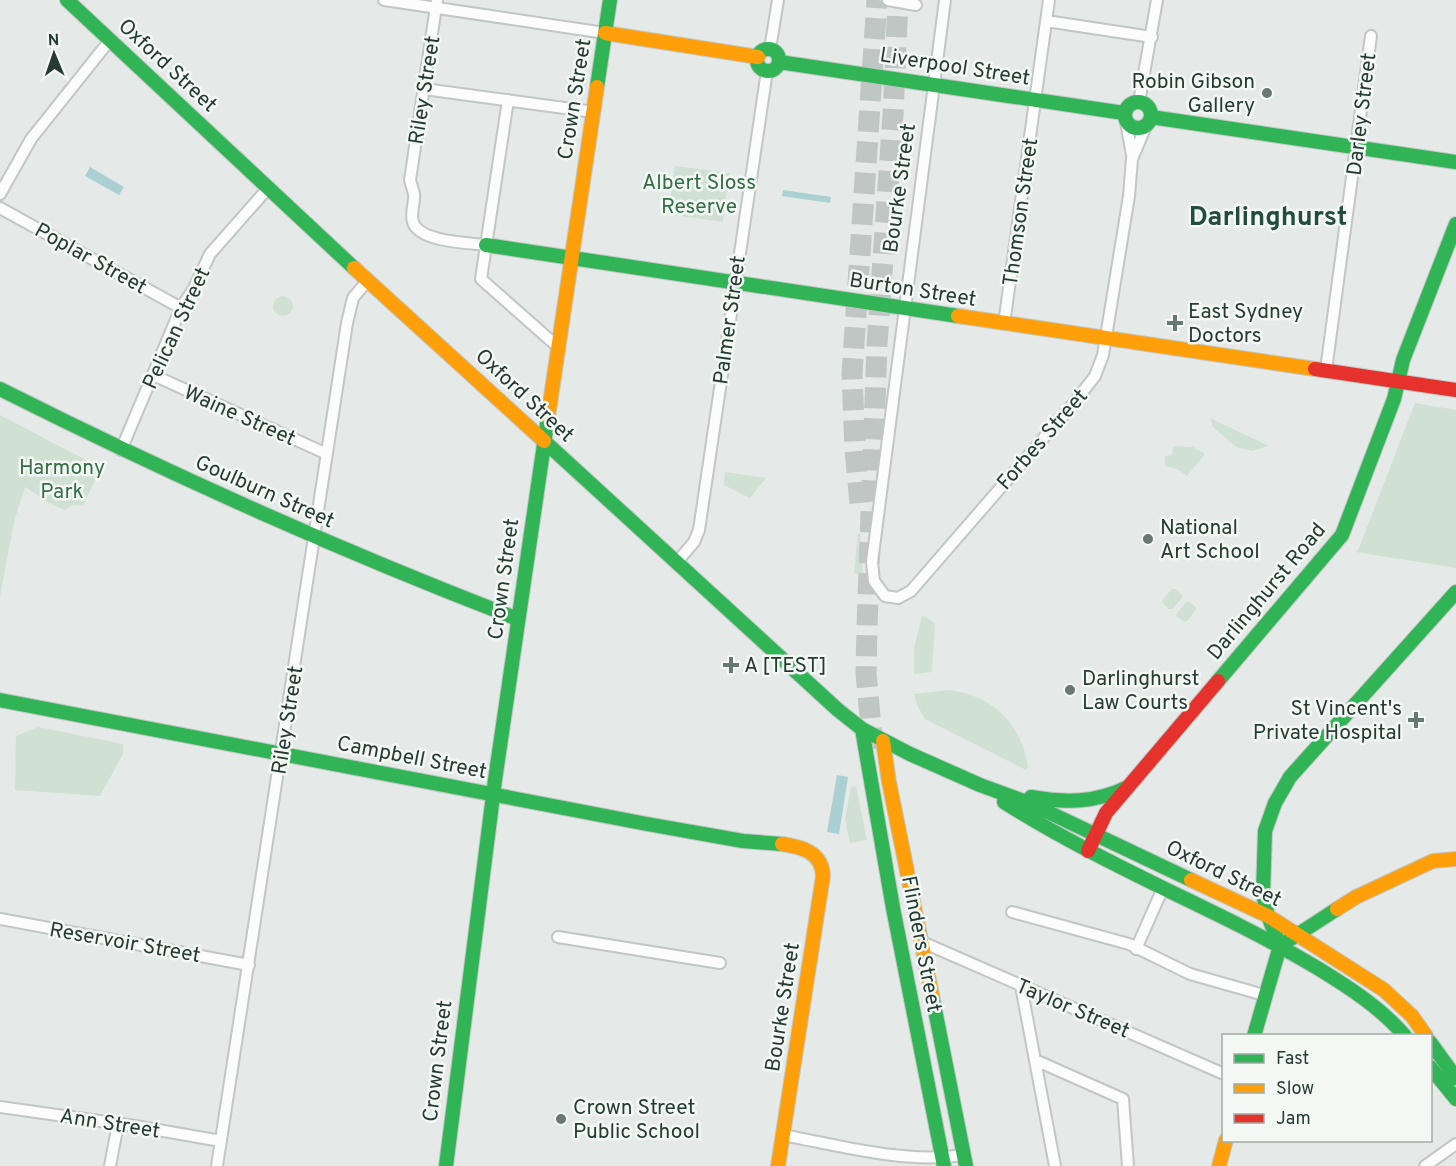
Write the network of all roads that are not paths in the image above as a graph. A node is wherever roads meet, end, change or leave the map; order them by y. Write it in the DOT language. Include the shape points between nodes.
graph roads {
  1 [pos="67,0"];
  2 [pos="384,0"];
  3 [pos="610,0"];
  4 [pos="778,0"];
  5 [pos="888,0"];
  6 [pos="945,0"];
  7 [pos="1049,0"];
  8 [pos="1157,0"];
  9 [pos="436,4"];
  10 [pos="916,5"];
  11 [pos="1046,21"];
  12 [pos="605,33"];
  13 [pos="1371,36"];
  14 [pos="1152,37"];
  15 [pos="110,39"];
  16 [pos="770,49"];
  17 [pos="758,57"];
  18 [pos="779,62"];
  19 [pos="767,71"];
  20 [pos="935,85"];
  21 [pos="424,89"];
  22 [pos="508,100"];
  23 [pos="1035,100"];
  24 [pos="1139,102"];
  25 [pos="594,112"];
  26 [pos="1125,118"];
  27 [pos="1148,122"];
  28 [pos="1357,147"];
  29 [pos="1132,159"];
  30 [pos="1456,162"];
  31 [pos="410,180"];
  32 [pos="269,188"];
  33 [pos="0,194"];
  34 [pos="0,208"];
  35 [pos="1456,224"];
  36 [pos="486,245"];
  37 [pos="571,258"];
  38 [pos="368,280"];
  39 [pos="736,282"];
  40 [pos="182,308"];
  41 [pos="905,308"];
  42 [pos="1004,324"];
  43 [pos="1106,339"];
  44 [pos="558,347"];
  45 [pos="1326,370"];
  46 [pos="153,375"];
  47 [pos="1397,381"];
  48 [pos="0,389"];
  49 [pos="1456,390"];
  50 [pos="544,441"];
  51 [pos="121,450"];
  52 [pos="327,454"];
  53 [pos="877,525"];
  54 [pos="315,536"];
  55 [pos="677,562"];
  56 [pos="1456,592"];
  57 [pos="518,619"];
  58 [pos="0,700"];
  59 [pos="862,729"];
  60 [pos="883,741"];
  61 [pos="282,753"];
  62 [pos="980,785"];
  63 [pos="1128,787"];
  64 [pos="493,794"];
  65 [pos="1096,835"];
  66 [pos="1088,851"];
  67 [pos="816,855"];
  68 [pos="1452,859"];
  69 [pos="1163,888"];
  70 [pos="1012,912"];
  71 [pos="1268,916"];
  72 [pos="0,919"];
  73 [pos="1299,934"];
  74 [pos="558,937"];
  75 [pos="922,942"];
  76 [pos="1280,946"];
  77 [pos="1136,949"];
  78 [pos="720,963"];
  79 [pos="249,965"];
  80 [pos="1022,986"];
  81 [pos="1264,995"];
  82 [pos="1254,1034"];
  83 [pos="1404,1034"];
  84 [pos="1425,1034"];
  85 [pos="1432,1043"];
  86 [pos="1035,1060"];
  87 [pos="1432,1068"];
  88 [pos="1222,1073"];
  89 [pos="1456,1078"];
  90 [pos="1456,1099"];
  91 [pos="0,1107"];
  92 [pos="118,1124"];
  93 [pos="783,1135"];
  94 [pos="221,1141"];
  95 [pos="1225,1142"];
  96 [pos="1456,1144"];
  97 [pos="965,1160"];
  98 [pos="943,1162"];
  99 [pos="110,1166"];
  100 [pos="217,1166"];
  101 [pos="446,1166"];
  102 [pos="778,1166"];
  103 [pos="1055,1166"];
  104 [pos="1128,1166"];
  105 [pos="1219,1166"];
  106 [pos="1425,1166"];
  1 -- 15 [label="street, Oxford Street"];
  2 -- 9 [label="street"];
  3 -- 12 [label="street, Crown Street"];
  4 -- 16 [label="street"];
  5 -- 10 [label="street"];
  6 -- 20 [label="street, Bourke Street"];
  7 -- 11 [label="street"];
  8 -- 14 [label="street"];
  9 -- 12 [label="street"];
  9 -- 21 [label="street, Riley Street"];
  11 -- 14 [label="street"];
  11 -- 23 [label="street, Thomson Street"];
  12 -- 17 [label="street"];
  12 -- 25 [label="street, Crown Street"];
  13 -- 28 [label="street, Darley Street"];
  14 -- 24 [label="street"];
  15 -- 32 [label="street, Oxford Street"];
  15 -- 33 [label="street" via="31,139"];
  16 -- 17 [label="street" via="763,50"];
  16 -- 18 [label="street" via="778,55"];
  17 -- 19 [label="street" via="758,65"];
  18 -- 19 [label="street"];
  18 -- 20 [label="street, Liverpool Street"];
  19 -- 39 [label="street, Palmer Street"];
  20 -- 23 [label="street, Liverpool Street"];
  20 -- 41 [label="street, Bourke Street"];
  21 -- 22 [label="street"];
  21 -- 31 [label="street, Riley Street"];
  22 -- 25 [label="street"];
  22 -- 36 [label="street"];
  23 -- 26 [label="street, Liverpool Street"];
  23 -- 42 [label="street, Thomson Street"];
  24 -- 26 [label="street" via="1129,105"];
  24 -- 27 [label="street" via="1148,107"];
  25 -- 37 [label="street, Crown Street"];
  26 -- 27 [label="street" via="1137,129"];
  26 -- 29 [label="street, Forbes Street"];
  27 -- 28 [label="street"];
  27 -- 29 [label="street, Forbes Street"];
  28 -- 30 [label="street"];
  28 -- 45 [label="street, Darley Street"];
  29 -- 43 [label="street, Forbes Street"];
  31 -- 36 [label="street, Burton Street" via="414,194 413,223 418,229 439,239"];
  32 -- 38 [label="street, Oxford Street"];
  32 -- 40 [label="street, Pelican Street" via="210,254"];
  34 -- 40 [label="street, Poplar Street"];
  35 -- 47 [label="street, Darlinghurst Road"];
  36 -- 37 [label="street, Burton Street"];
  36 -- 44 [label="street" via="481,279"];
  37 -- 39 [label="street, Burton Street"];
  37 -- 44 [label="street, Crown Street"];
  38 -- 50 [label="street, Oxford Street"];
  38 -- 52 [label="street, Riley Street" via="351,305"];
  39 -- 41 [label="street, Burton Street"];
  39 -- 55 [label="street, Palmer Street" via="697,537"];
  40 -- 46 [label="street, Pelican Street"];
  41 -- 42 [label="street, Burton Street"];
  41 -- 53 [label="street, Bourke Street"];
  42 -- 43 [label="street, Burton Street"];
  43 -- 45 [label="street, Burton Street"];
  43 -- 53 [label="street, Forbes Street" via="1100,366 1088,385 904,597 885,596 874,581 872,562"];
  44 -- 50 [label="street, Crown Street"];
  45 -- 47 [label="street, Burton Street"];
  46 -- 51 [label="street, Pelican Street"];
  46 -- 52 [label="street, Waine Street"];
  47 -- 49 [label="street, Burton Street"];
  47 -- 63 [label="street, Darlinghurst Road" via="1394,399 1342,535"];
  48 -- 51 [label="street, Goulburn Street"];
  50 -- 55 [label="street, Oxford Street"];
  50 -- 57 [label="street, Crown Street"];
  51 -- 54 [label="street, Goulburn Street"];
  52 -- 54 [label="street, Riley Street"];
  54 -- 57 [label="street, Goulburn Street"];
  54 -- 61 [label="street, Riley Street"];
  55 -- 59 [label="street, Oxford Street"];
  56 -- 71 [label="street" via="1290,777 1275,803 1266,831 1263,893"];
  57 -- 64 [label="street, Crown Street"];
  58 -- 61 [label="street, Campbell Street"];
  59 -- 60 [label="street, Oxford Street"];
  59 -- 98 [label="street, Flinders Street"];
  60 -- 62 [label="street, Oxford Street"];
  60 -- 75 [label="street, Flinders Street"];
  61 -- 64 [label="street, Campbell Street"];
  61 -- 79 [label="street, Riley Street"];
  62 -- 63 [label="street" via="1064,802 1102,799"];
  62 -- 65 [label="street, Oxford Street"];
  62 -- 66 [label="street, Oxford Street"];
  63 -- 65 [label="street, Darlinghurst Road" via="1106,813"];
  64 -- 67 [label="street, Campbell Street" via="742,841 795,846"];
  64 -- 101 [label="street, Crown Street"];
  65 -- 66 [label="street, Darlinghurst Road"];
  65 -- 71 [label="street, Oxford Street"];
  66 -- 69 [label="street, Oxford Street"];
  67 -- 93 [label="street, Bourke Street" via="824,879"];
  68 -- 73 [label="street" via="1433,861 1356,897"];
  69 -- 76 [label="street, Oxford Street"];
  69 -- 77 [label="street"];
  70 -- 77 [label="street"];
  71 -- 73 [label="street, Oxford Street"];
  71 -- 76 [label="street"];
  72 -- 79 [label="street, Reservoir Street"];
  73 -- 76 [label="street"];
  73 -- 84 [label="street, Oxford Street" via="1384,990"];
  74 -- 78 [label="street"];
  75 -- 80 [label="street, Taylor Street"];
  75 -- 97 [label="street, Flinders Street"];
  76 -- 81 [label="street"];
  76 -- 83 [label="street, Oxford Street" via="1375,1006"];
  77 -- 81 [label="street" via="1190,974"];
  79 -- 94 [label="street, Riley Street"];
  80 -- 86 [label="street"];
  80 -- 88 [label="street, Taylor Street"];
  81 -- 82 [label="street"];
  85 -- 89 [label="street"];
  86 -- 103 [label="street"];
  86 -- 104 [label="street" via="1123,1098"];
  87 -- 90 [label="street"];
  91 -- 92 [label="street, Ann Street"];
  92 -- 94 [label="street, Ann Street"];
  92 -- 99 [label="street"];
  93 -- 98 [label="street"];
  93 -- 102 [label="street, Bourke Street"];
  94 -- 100 [label="street, Riley Street"];
  95 -- 105 [label="street"];
  96 -- 106 [label="street"];
  97 -- 98 [label="street"];
}
